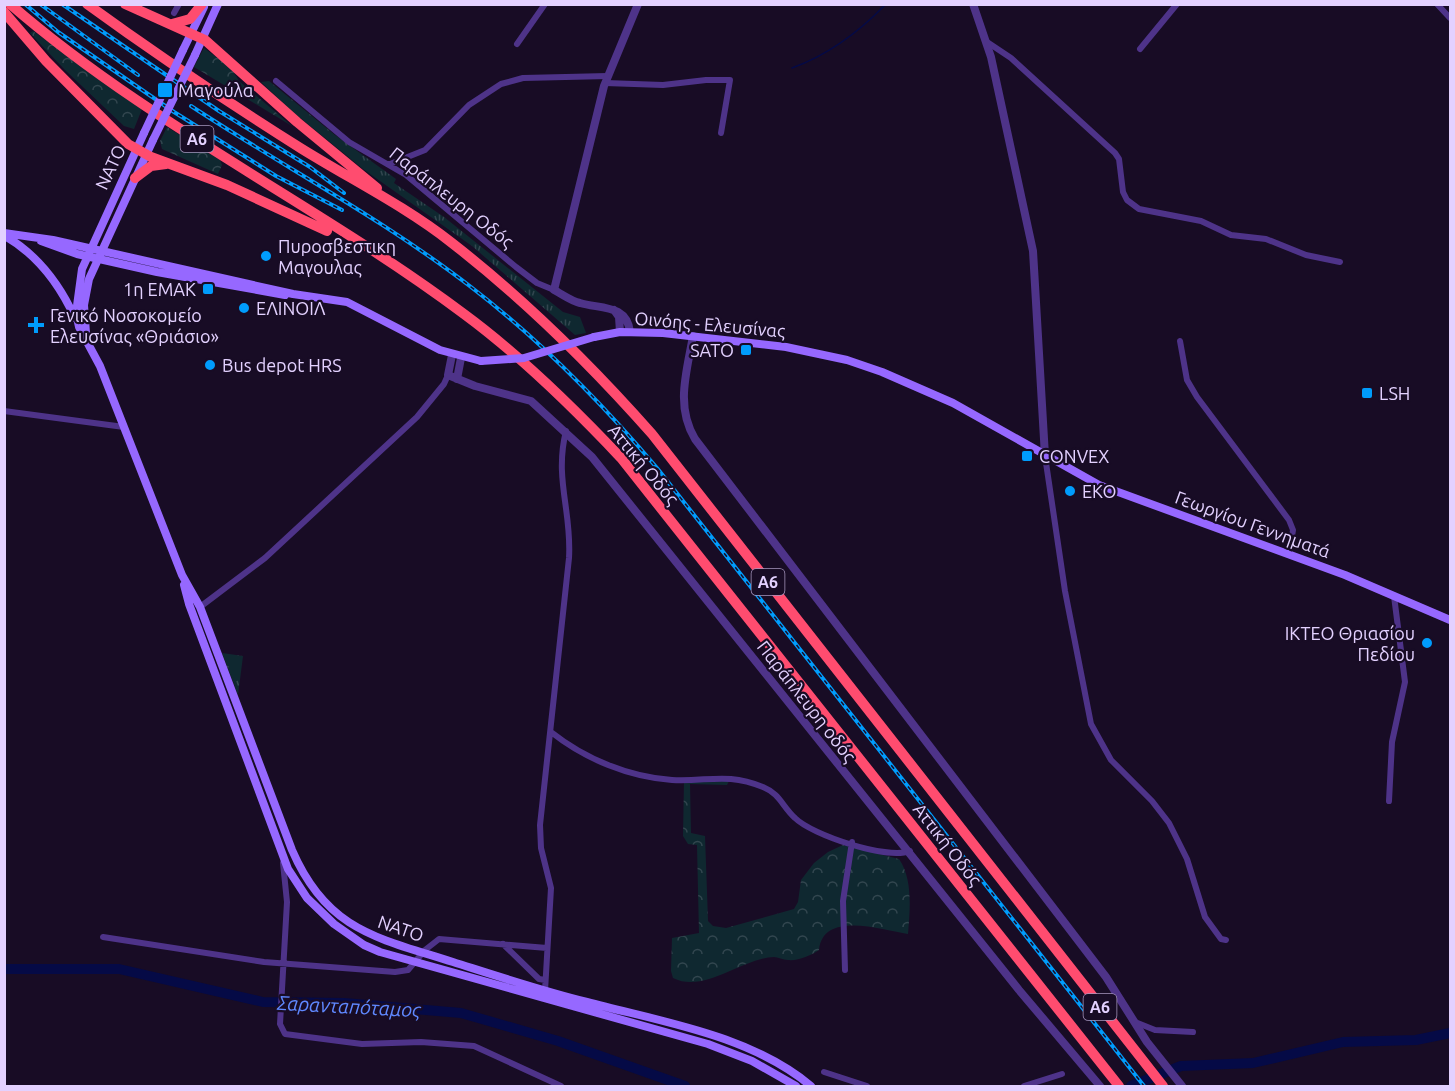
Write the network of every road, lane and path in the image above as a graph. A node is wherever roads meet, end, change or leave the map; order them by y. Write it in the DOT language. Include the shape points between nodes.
graph roads {
  1 [pos="10,4"];
  2 [pos="87,4"];
  3 [pos="125,4"];
  4 [pos="179,4"];
  5 [pos="203,4"];
  6 [pos="218,4"];
  7 [pos="544,4"];
  8 [pos="638,4"];
  9 [pos="972,4"];
  10 [pos="1177,4"];
  11 [pos="1437,4"];
  12 [pos="4,12"];
  13 [pos="174,13"];
  14 [pos="1450,18"];
  15 [pos="170,24"];
  16 [pos="191,33"];
  17 [pos="203,39"];
  18 [pos="987,42"];
  19 [pos="517,44"];
  20 [pos="1140,49"];
  21 [pos="607,80"];
  22 [pos="276,81"];
  23 [pos="721,133"];
  24 [pos="141,152"];
  25 [pos="170,164"];
  26 [pos="390,164"];
  27 [pos="135,178"];
  28 [pos="384,197"];
  29 [pos="4,234"];
  30 [pos="109,234"];
  31 [pos="89,253"];
  32 [pos="99,255"];
  33 [pos="118,256"];
  34 [pos="1340,262"];
  35 [pos="391,264"];
  36 [pos="554,290"];
  37 [pos="293,294"];
  38 [pos="80,327"];
  39 [pos="625,332"];
  40 [pos="693,336"];
  41 [pos="1180,340"];
  42 [pos="91,348"];
  43 [pos="452,355"];
  44 [pos="461,357"];
  45 [pos="448,375"];
  46 [pos="457,379"];
  47 [pos="4,411"];
  48 [pos="124,427"];
  49 [pos="566,431"];
  50 [pos="1045,456"];
  51 [pos="1289,554"];
  52 [pos="182,575"];
  53 [pos="1395,596"];
  54 [pos="200,608"];
  55 [pos="1450,620"];
  56 [pos="551,732"];
  57 [pos="1389,801"];
  58 [pos="852,842"];
  59 [pos="910,851"];
  60 [pos="282,855"];
  61 [pos="103,937"];
  62 [pos="1226,940"];
  63 [pos="503,944"];
  64 [pos="547,948"];
  65 [pos="422,953"];
  66 [pos="284,962"];
  67 [pos="416,963"];
  68 [pos="845,970"];
  69 [pos="545,980"];
  70 [pos="545,991"];
  71 [pos="1135,1022"];
  72 [pos="1193,1032"];
  73 [pos="824,1072"];
  74 [pos="1062,1074"];
  75 [pos="1117,1083"];
  76 [pos="561,1086"];
  77 [pos="796,1086"];
  78 [pos="811,1086"];
  79 [pos="867,1086"];
  80 [pos="1024,1086"];
  81 [pos="1100,1086"];
  82 [pos="1163,1086"];
  83 [pos="1182,1086"];
  1 -- 35 [label="highway, Αττική Οδός / Α6" via="112,84"];
  2 -- 28 [label="highway, Αττική Οδός / Α6" via="274,131"];
  3 -- 15 [label="highway"];
  4 -- 13 [label="street"];
  5 -- 15 [label="highway" via="190,20"];
  5 -- 16 [label="main road, ΝΑΤΟ"];
  6 -- 17 [label="main road, ΝΑΤΟ"];
  7 -- 19 [label="street"];
  8 -- 21 [label="street"];
  9 -- 18 [label="street"];
  10 -- 20 [label="street"];
  11 -- 14 [label="street"];
  12 -- 24 [label="highway" via="125,142"];
  15 -- 16 [label="highway"];
  16 -- 17 [label="highway"];
  16 -- 24 [label="main road, ΝΑΤΟ, bridge" via="144,133"];
  17 -- 24 [label="main road, ΝΑΤΟ, bridge" via="153,140"];
  17 -- 28 [label="highway" via="373,183"];
  18 -- 34 [label="street" via="1011,58 1115,153 1123,192 1133,205 1147,212 1201,221 1232,235 1266,238 1306,255"];
  18 -- 50 [label="street" via="1033,251"];
  21 -- 23 [label="street" via="663,85 730,80"];
  21 -- 26 [label="street" via="523,78 501,84 469,105 425,150"];
  21 -- 36 [label="street"];
  22 -- 26 [label="street, Παράπλευρη Οδός" via="349,142"];
  24 -- 25 [label="highway"];
  24 -- 27 [label="main road, ΝΑΤΟ"];
  24 -- 31 [label="main road, ΝΑΤΟ"];
  25 -- 27 [label="highway" via="151,166"];
  25 -- 35 [label="highway" via="280,208"];
  26 -- 36 [label="street, Παράπλευρη Οδός" via="516,267"];
  27 -- 30 [label="main road, ΝΑΤΟ"];
  28 -- 82 [label="highway, Αττική Οδός / Α6" via="452,243 532,311 627,406"];
  29 -- 31 [label="main road"];
  29 -- 38 [label="main road" via="34,255 67,301"];
  30 -- 32 [label="main road, ΝΑΤΟ"];
  30 -- 33 [label="main road" via="109,247"];
  31 -- 32 [label="main road"];
  31 -- 38 [label="main road, ΝΑΤΟ" via="77,295"];
  32 -- 33 [label="main road, Οινόης - Ελευσίνας"];
  32 -- 37 [label="main road, Οινόης - Ελευσίνας" via="252,291"];
  32 -- 42 [label="main road, ΝΑΤΟ" via="85,296 84,322"];
  33 -- 37 [label="main road, Οινόης - Ελευσίνας"];
  35 -- 75 [label="highway, Αττική Οδός / Α6" via="498,340 621,458"];
  36 -- 39 [label="street" via="579,303 613,309"];
  37 -- 43 [label="main road, Οινόης - Ελευσίνας" via="347,302"];
  38 -- 42 [label="main road, ΝΑΤΟ"];
  39 -- 40 [label="main road, Οινόης - Ελευσίνας"];
  39 -- 44 [label="main road, Οινόης - Ελευσίνας, bridge" via="524,358 482,361"];
  40 -- 50 [label="main road, Οινόης - Ελευσίνας" via="786,347 847,360 953,404"];
  40 -- 71 [label="street" via="683,406 695,439 1106,977"];
  41 -- 51 [label="street" via="1187,380 1197,397 1289,520 1293,530"];
  42 -- 48 [label="main road, ΝΑΤΟ"];
  43 -- 44 [label="main road, Οινόης - Ελευσίνας"];
  43 -- 45 [label="street"];
  44 -- 46 [label="street"];
  45 -- 46 [label="street, Παράπλευρη οδός"];
  45 -- 54 [label="street" via="403,430 265,558"];
  46 -- 49 [label="street, Παράπλευρη οδός" via="531,401"];
  47 -- 48 [label="street"];
  48 -- 52 [label="main road, ΝΑΤΟ"];
  49 -- 56 [label="street" via="560,467 570,538"];
  49 -- 59 [label="street, Παράπλευρη οδός" via="651,528"];
  50 -- 51 [label="main road, Γεωργίου Γεννηματά" via="1129,498"];
  50 -- 62 [label="street" via="1065,591 1091,724 1110,760 1152,801 1169,824 1187,859 1205,917 1221,939"];
  51 -- 53 [label="main road, Γεωργίου Γεννηματά"];
  52 -- 54 [label="main road, ΝΑΤΟ"];
  52 -- 60 [label="main road, ΝΑΤΟ" via="189,604"];
  53 -- 55 [label="main road, Γεωργίου Γεννηματά"];
  53 -- 57 [label="street" via="1405,682 1392,742"];
  54 -- 65 [label="main road, ΝΑΤΟ" via="306,878 329,905 355,926 385,942"];
  56 -- 58 [label="street" via="595,760 644,776 674,780 730,777 759,786 779,796 795,818 812,830"];
  56 -- 64 [label="street" via="539,836 551,888"];
  58 -- 59 [label="street" via="882,853"];
  58 -- 68 [label="street" via="843,901"];
  59 -- 81 [label="street, Παράπλευρη οδός"];
  60 -- 66 [label="street" via="287,902"];
  60 -- 67 [label="main road, ΝΑΤΟ" via="307,898 334,924 364,945"];
  61 -- 66 [label="street"];
  63 -- 64 [label="street"];
  63 -- 65 [label="street" via="440,939"];
  63 -- 69 [label="street" via="539,979"];
  64 -- 69 [label="street"];
  65 -- 67 [label="street"];
  65 -- 70 [label="main road, ΝΑΤΟ"];
  66 -- 67 [label="street" via="404,972"];
  66 -- 76 [label="street" via="280,1024 291,1037 362,1044 420,1042 474,1046"];
  67 -- 77 [label="main road, ΝΑΤΟ" via="708,1044 752,1061"];
  69 -- 70 [label="street"];
  70 -- 78 [label="main road, ΝΑΤΟ" via="737,1044"];
  71 -- 72 [label="street" via="1155,1030"];
  71 -- 83 [label="street"];
  73 -- 79 [label="street"];
  74 -- 80 [label="street"];
}
